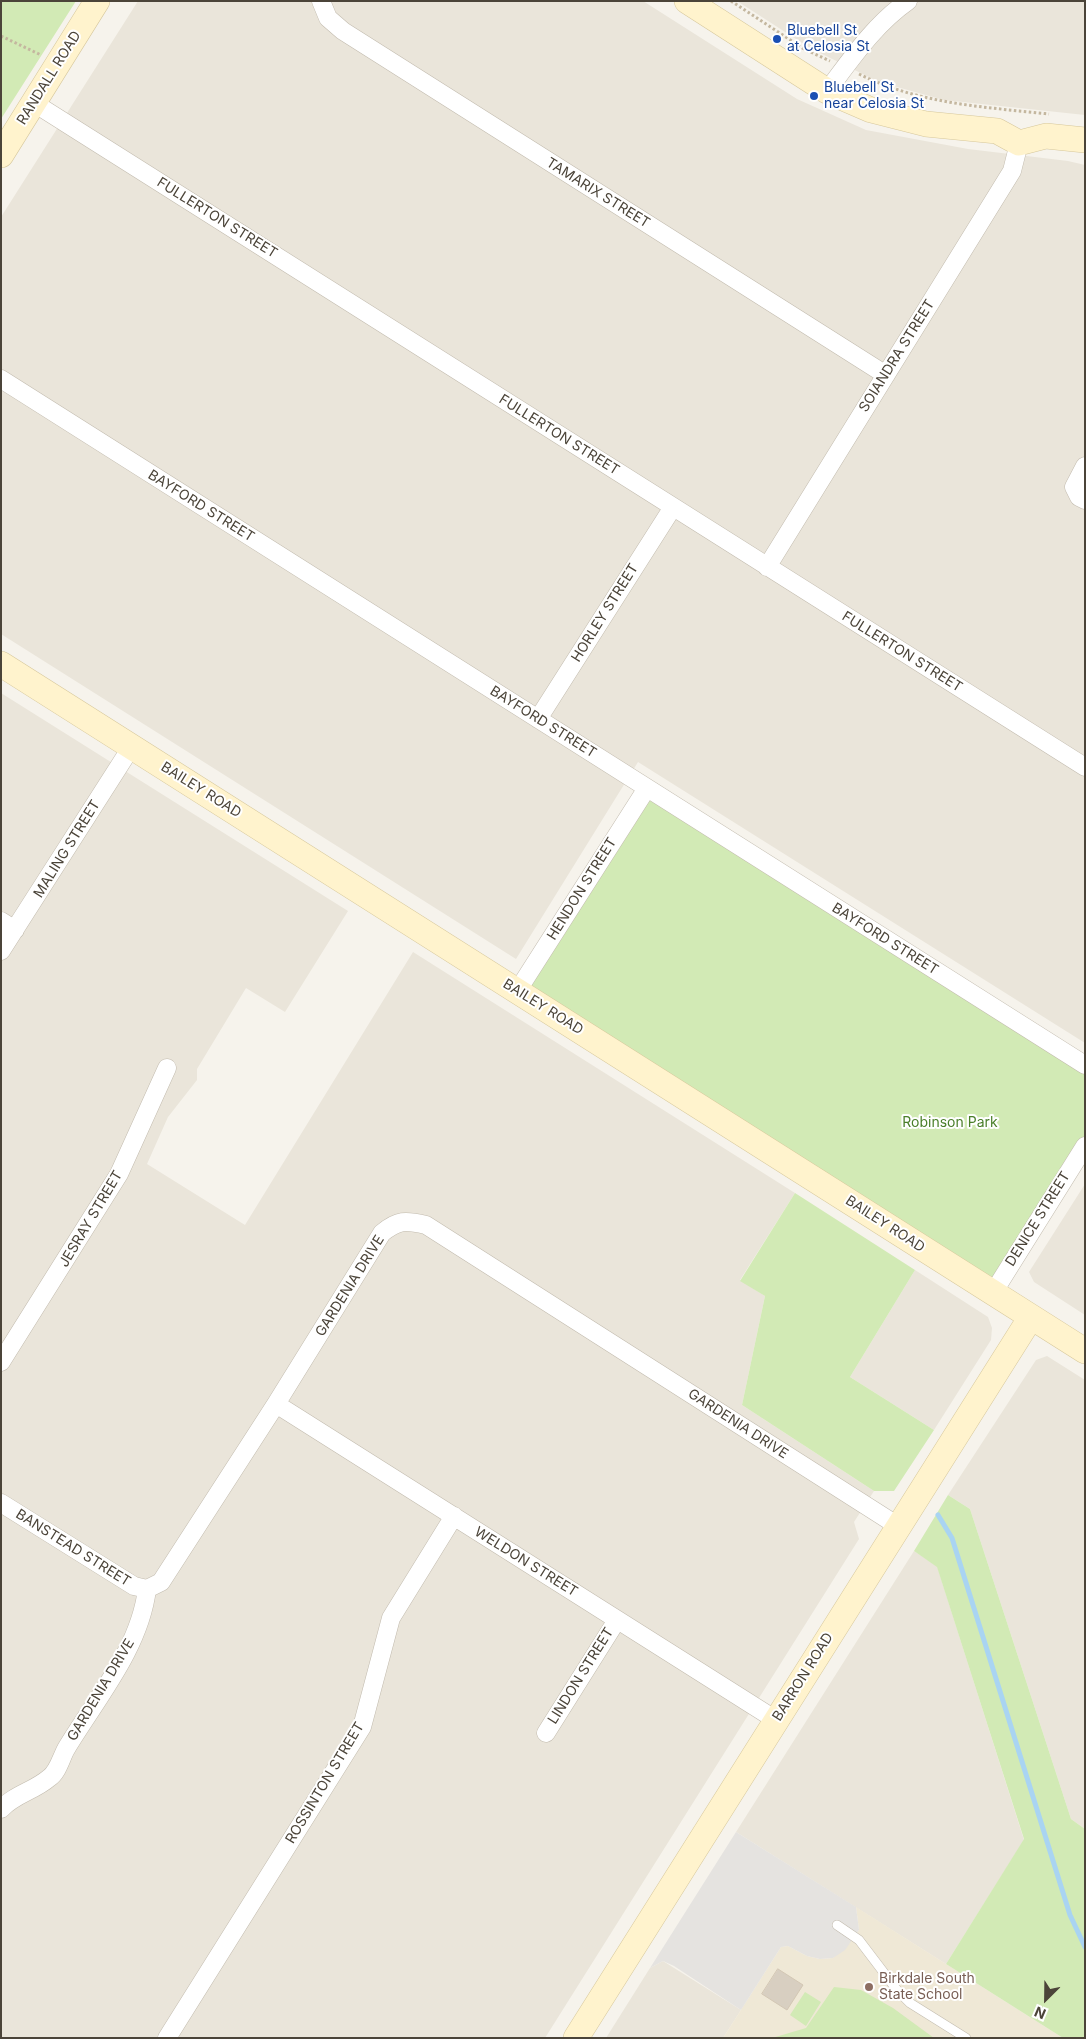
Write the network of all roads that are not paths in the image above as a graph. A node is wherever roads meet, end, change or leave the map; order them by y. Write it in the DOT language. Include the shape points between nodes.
graph roads {
  1 [pos="98,1"];
  2 [pos="321,1"];
  3 [pos="687,1"];
  4 [pos="908,1"];
  5 [pos="827,91"];
  6 [pos="34,102"];
  7 [pos="1085,140"];
  8 [pos="1019,143"];
  9 [pos="1,155"];
  10 [pos="886,375"];
  11 [pos="1,379"];
  12 [pos="1085,466"];
  13 [pos="1085,500"];
  14 [pos="673,507"];
  15 [pos="767,567"];
  16 [pos="1,664"];
  17 [pos="538,719"];
  18 [pos="132,746"];
  19 [pos="1085,767"];
  20 [pos="647,788"];
  21 [pos="8,926"];
  22 [pos="1,951"];
  23 [pos="518,990"];
  24 [pos="1085,1065"];
  25 [pos="167,1068"];
  26 [pos="1085,1146"];
  27 [pos="993,1294"];
  28 [pos="1031,1317"];
  29 [pos="1085,1350"];
  30 [pos="1,1362"];
  31 [pos="276,1404"];
  32 [pos="1,1503"];
  33 [pos="454,1516"];
  34 [pos="898,1526"];
  35 [pos="147,1589"];
  36 [pos="617,1620"];
  37 [pos="776,1720"];
  38 [pos="546,1733"];
  39 [pos="1,1809"];
  40 [pos="836,1925"];
  41 [pos="167,2038"];
  42 [pos="576,2038"];
  43 [pos="966,2038"];
  1 -- 6 [label="street, RANDALL ROAD"];
  2 -- 10 [label="street, TAMARIX STREET" via="328,18 343,31"];
  3 -- 5 [label="street"];
  4 -- 5 [label="street" via="866,39"];
  5 -- 8 [label="street" via="871,110 926,124 997,131"];
  6 -- 9 [label="street, RANDALL ROAD"];
  6 -- 14 [label="street, FULLERTON STREET"];
  7 -- 8 [label="street" via="1046,136"];
  8 -- 10 [label="street, SOIANDRA STREET" via="1012,171"];
  10 -- 15 [label="street, SOIANDRA STREET"];
  11 -- 17 [label="street, BAYFORD STREET"];
  12 -- 13 [label="street" via="1074,487 1079,497"];
  14 -- 15 [label="street, FULLERTON STREET"];
  14 -- 17 [label="street, HORLEY STREET"];
  15 -- 19 [label="street, FULLERTON STREET"];
  16 -- 18 [label="street, BAILEY ROAD"];
  17 -- 20 [label="street, BAYFORD STREET"];
  18 -- 21 [label="street, MALING STREET"];
  18 -- 23 [label="street, BAILEY ROAD"];
  20 -- 23 [label="street, HENDON STREET"];
  20 -- 24 [label="street, BAYFORD STREET"];
  21 -- 22 [label="street, MALING STREET"];
  23 -- 27 [label="street, BAILEY ROAD"];
  25 -- 30 [label="street, JESRAY STREET" via="119,1174"];
  26 -- 27 [label="street, DENICE STREET"];
  27 -- 28 [label="street, BAILEY ROAD"];
  28 -- 29 [label="street, BAILEY ROAD"];
  28 -- 34 [label="street, BARRON ROAD"];
  31 -- 33 [label="street, WELDON STREET"];
  31 -- 34 [label="street, GARDENIA DRIVE" via="382,1233 394,1223 426,1224"];
  31 -- 35 [label="street, GARDENIA DRIVE" via="161,1582"];
  32 -- 35 [label="street, BANSTEAD STREET" via="134,1586"];
  33 -- 36 [label="street, WELDON STREET"];
  33 -- 41 [label="street, ROSSINTON STREET" via="391,1618 362,1728"];
  34 -- 37 [label="street, BARRON ROAD"];
  35 -- 39 [label="street, GARDENIA DRIVE" via="145,1606 133,1636 101,1696 50,1778 10,1799"];
  36 -- 37 [label="street, WELDON STREET"];
  36 -- 38 [label="street, LINDON STREET"];
  37 -- 42 [label="street, BARRON ROAD"];
  40 -- 43 [label="lane" via="858,1940 910,2004"];
}
